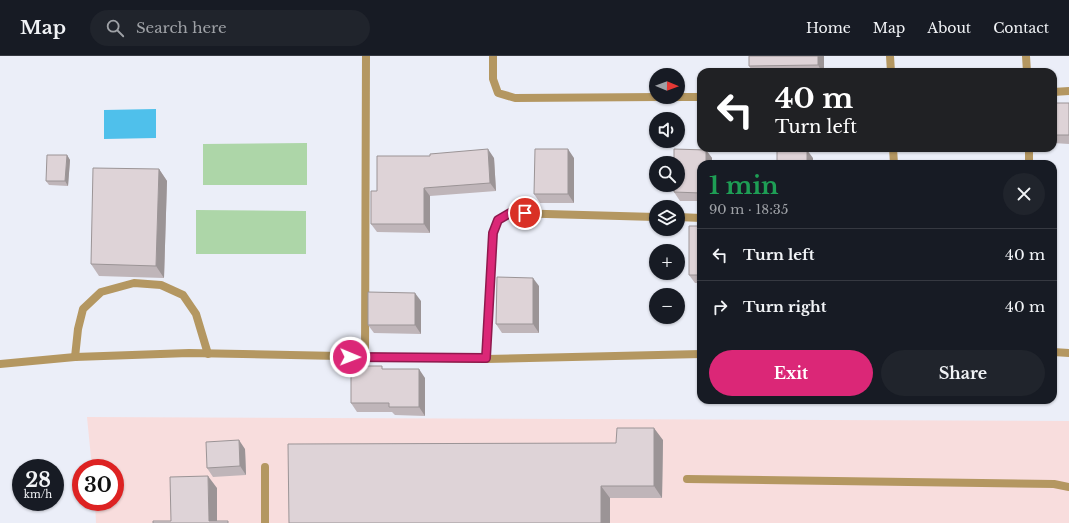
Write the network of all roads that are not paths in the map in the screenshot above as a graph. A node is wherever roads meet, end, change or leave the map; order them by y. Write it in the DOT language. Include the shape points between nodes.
graph roads {
  1 [pos="366,56"];
  2 [pos="493,56"];
  3 [pos="890,56"];
  4 [pos="1026,56"];
  5 [pos="891,68"];
  6 [pos="1027,68"];
  7 [pos="1069,91"];
  8 [pos="1057,92"];
  9 [pos="649,97"];
  10 [pos="685,97"];
  11 [pos="697,97"];
  12 [pos="649,217"];
  13 [pos="685,217"];
  14 [pos="697,218"];
  15 [pos="1057,352"];
  16 [pos="1069,353"];
  17 [pos="208,354"];
  18 [pos="697,354"];
  19 [pos="75,357"];
  20 [pos="366,357"];
  21 [pos="486,358"];
  22 [pos="0,364"];
  23 [pos="265,467"];
  24 [pos="687,479"];
  25 [pos="1069,486"];
  26 [pos="265,523"];
  1 -- 20 [label="street"];
  2 -- 9 [label="street" via="493,79 498,93 515,98"];
  3 -- 5 [label="street"];
  4 -- 6 [label="street"];
  7 -- 8 [label="street"];
  10 -- 11 [label="street"];
  12 -- 21 [label="street" via="510,213 498,220 493,233"];
  13 -- 14 [label="street"];
  15 -- 16 [label="street"];
  17 -- 19 [label="street"];
  17 -- 19 [label="street" via="196,314 182,295 161,284 134,283 101,292 83,309"];
  17 -- 20 [label="street"];
  18 -- 21 [label="street"];
  19 -- 22 [label="street"];
  20 -- 21 [label="street"];
  23 -- 26 [label="street"];
  24 -- 25 [label="street"];
}
